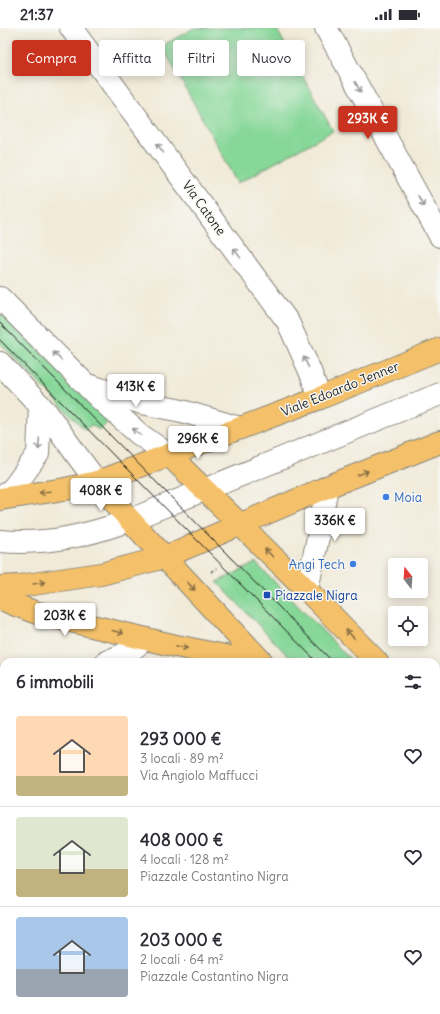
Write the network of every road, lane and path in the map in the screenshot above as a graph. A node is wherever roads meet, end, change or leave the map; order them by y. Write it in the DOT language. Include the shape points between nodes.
graph roads {
  1 [pos="71,28"];
  2 [pos="326,28"];
  3 [pos="440,236"];
  4 [pos="0,298"];
  5 [pos="440,349"];
  6 [pos="0,364"];
  7 [pos="84,384"];
  8 [pos="440,394"];
  9 [pos="320,398"];
  10 [pos="40,405"];
  11 [pos="240,428"];
  12 [pos="440,442"];
  13 [pos="169,455"];
  14 [pos="97,482"];
  15 [pos="327,487"];
  16 [pos="204,490"];
  17 [pos="1,499"];
  18 [pos="130,520"];
  19 [pos="240,524"];
  20 [pos="0,541"];
  21 [pos="165,557"];
  22 [pos="217,568"];
  23 [pos="211,573"];
  24 [pos="0,587"];
  25 [pos="307,590"];
  26 [pos="0,598"];
  27 [pos="144,639"];
  28 [pos="117,658"];
  29 [pos="235,658"];
  30 [pos="258,658"];
  31 [pos="373,658"];
  9 -- 1 [label="street, Via Catone, one-way" via="288,322"];
  2 -- 3 [label="street, one-way"];
  7 -- 4 [label="street, one-way"];
  5 -- 9 [label="main road, Viale Edoardo Jenner"];
  6 -- 10 [label="street"];
  7 -- 11 [label="street" via="142,403 182,411"];
  13 -- 7 [label="street, one-way" via="139,434"];
  8 -- 16 [label="street"];
  9 -- 11 [label="main road, Viale Edoardo Jenner"];
  10 -- 14 [label="street"];
  10 -- 17 [label="street, one-way" via="38,454 14,487"];
  11 -- 13 [label="main road, Viale Edoardo Jenner"];
  15 -- 12 [label="main road, one-way"];
  13 -- 14 [label="main road, Viale Edoardo Jenner"];
  13 -- 16 [label="main road"];
  14 -- 17 [label="main road, Viale Edoardo Jenner, one-way"];
  14 -- 18 [label="main road"];
  15 -- 19 [label="main road"];
  15 -- 25 [label="street"];
  16 -- 18 [label="street"];
  16 -- 19 [label="main road"];
  18 -- 20 [label="street" via="72,537 40,541"];
  18 -- 21 [label="main road"];
  19 -- 21 [label="main road"];
  25 -- 19 [label="main road, one-way"];
  24 -- 21 [label="main road, one-way" via="101,574"];
  21 -- 30 [label="main road, one-way"];
  22 -- 23 [label="path"];
  31 -- 25 [label="main road, one-way"];
  26 -- 27 [label="main road, one-way" via="37,613"];
  27 -- 28 [label="street" via="136,647"];
  27 -- 29 [label="main road, one-way"];
}
